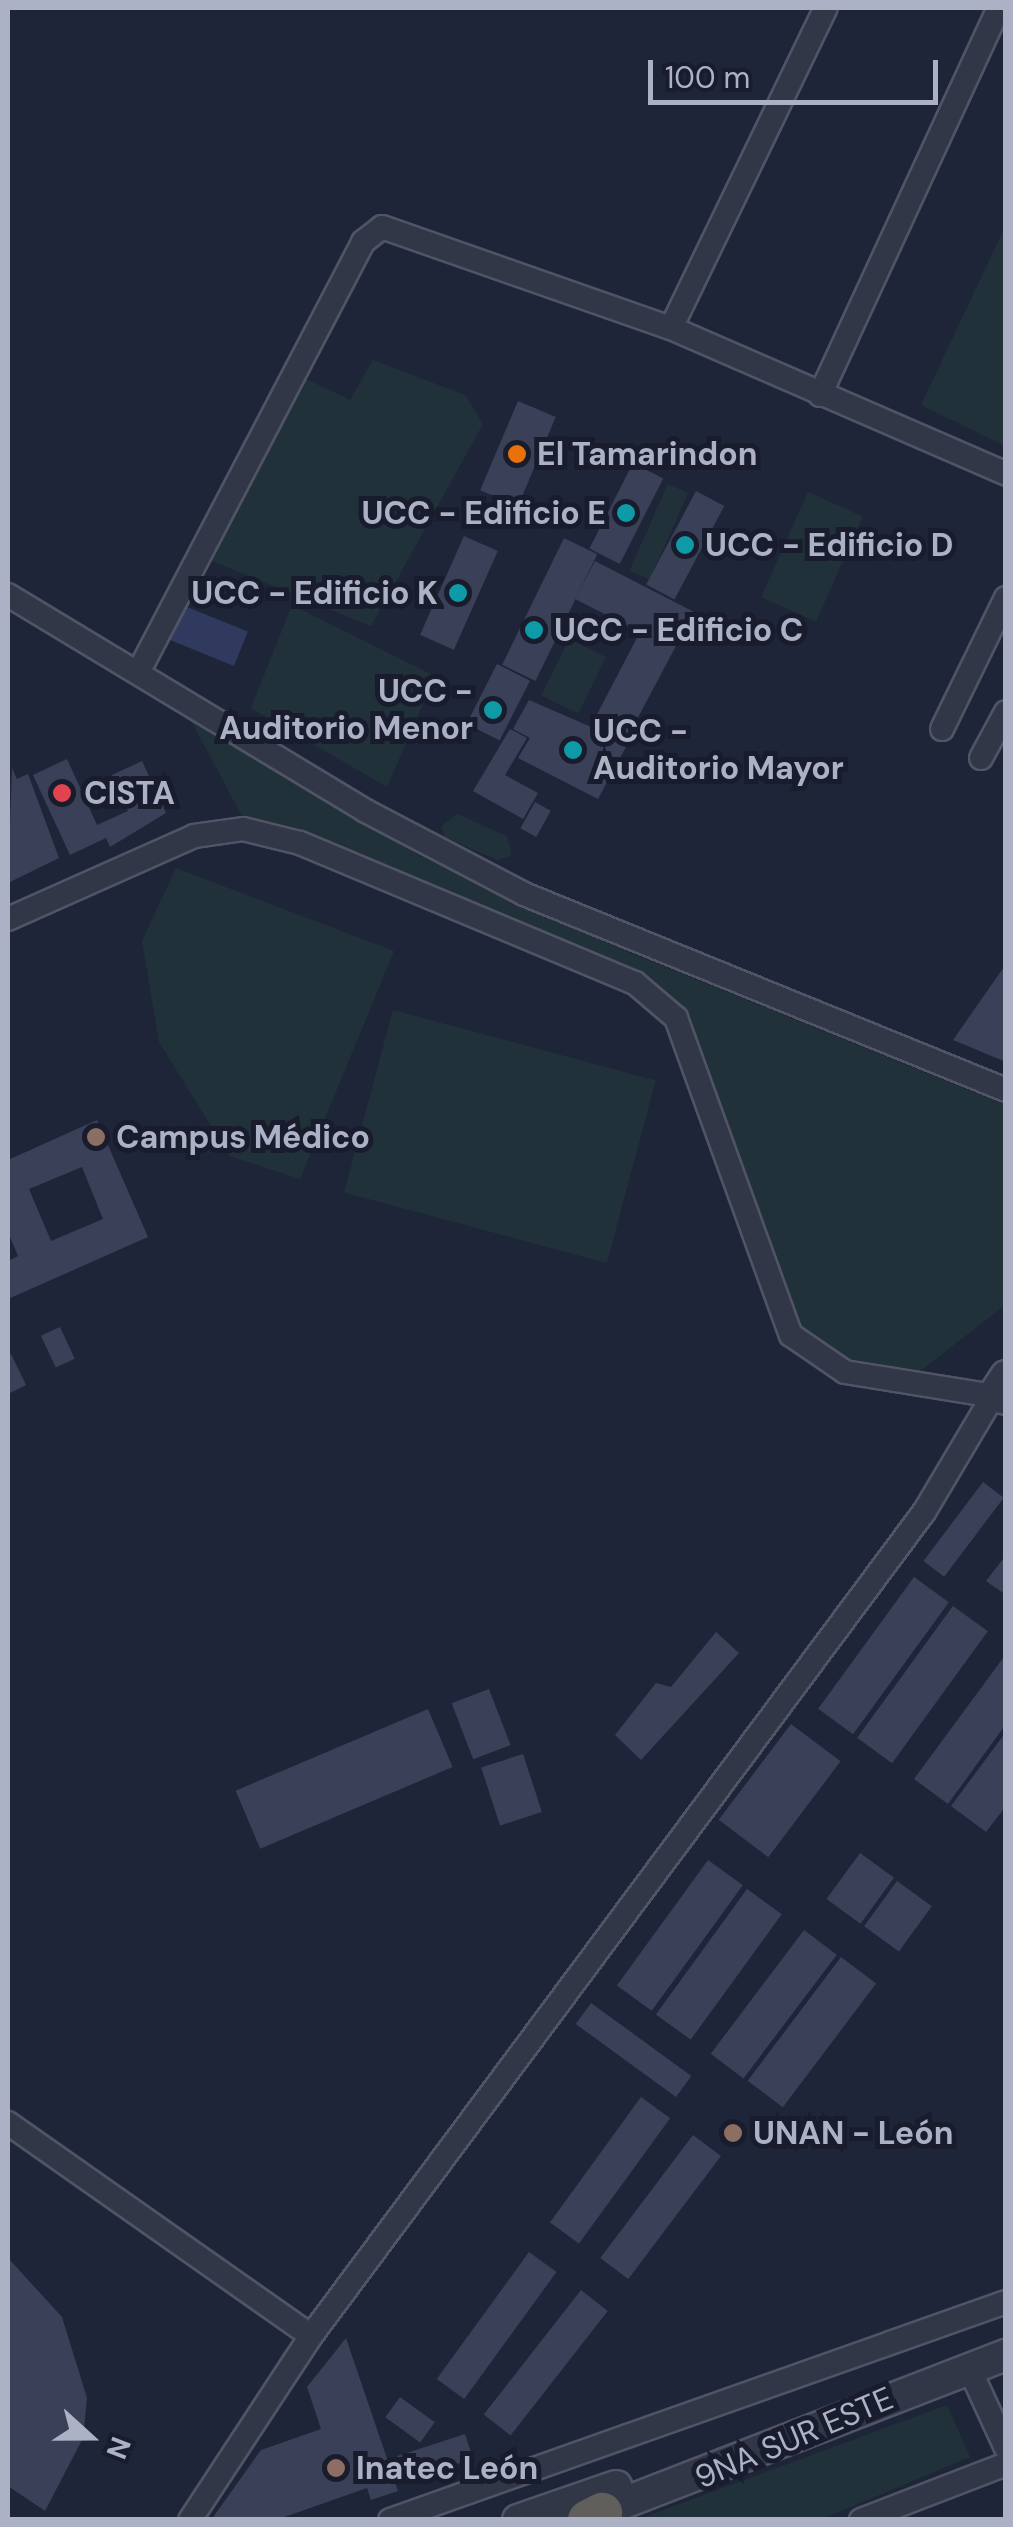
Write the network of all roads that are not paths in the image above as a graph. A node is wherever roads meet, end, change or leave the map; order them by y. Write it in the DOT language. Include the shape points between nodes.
graph roads {
  1 [pos="826,8"];
  2 [pos="999,8"];
  3 [pos="671,328"];
  4 [pos="820,395"];
  5 [pos="1006,474"];
  6 [pos="8,595"];
  7 [pos="1006,598"];
  8 [pos="140,669"];
  9 [pos="1006,712"];
  10 [pos="942,729"];
  11 [pos="981,758"];
  12 [pos="8,919"];
  13 [pos="1006,1090"];
  14 [pos="1001,1390"];
  15 [pos="8,2122"];
  16 [pos="1006,2302"];
  17 [pos="311,2336"];
  18 [pos="1006,2355"];
  19 [pos="969,2368"];
  20 [pos="754,2448"];
  21 [pos="1006,2448"];
  22 [pos="1006,2464"];
  23 [pos="902,2513"];
  24 [pos="591,2517"];
  25 [pos="190,2520"];
  26 [pos="390,2520"];
  27 [pos="518,2520"];
  28 [pos="862,2520"];
  1 -- 3 [label="street"];
  2 -- 4 [label="street"];
  3 -- 4 [label="street"];
  3 -- 8 [label="street" via="382,227 363,242"];
  4 -- 5 [label="street"];
  6 -- 8 [label="street"];
  7 -- 10 [label="street"];
  8 -- 13 [label="street" via="366,811 524,894"];
  9 -- 11 [label="street"];
  12 -- 14 [label="street" via="194,836 243,829 300,843 635,983 676,1018 791,1335 845,1372"];
  14 -- 17 [label="street" via="924,1512"];
  15 -- 17 [label="street"];
  16 -- 26 [label="street"];
  17 -- 25 [label="street"];
  18 -- 19 [label="street, 9NA SUR ESTE"];
  19 -- 20 [label="street, 9NA SUR ESTE"];
  19 -- 21 [label="street"];
  20 -- 24 [label="street, 9NA SUR ESTE" via="717,2472"];
  20 -- 27 [label="street" via="709,2454"];
  22 -- 23 [label="street"];
  23 -- 28 [label="street"];
}
